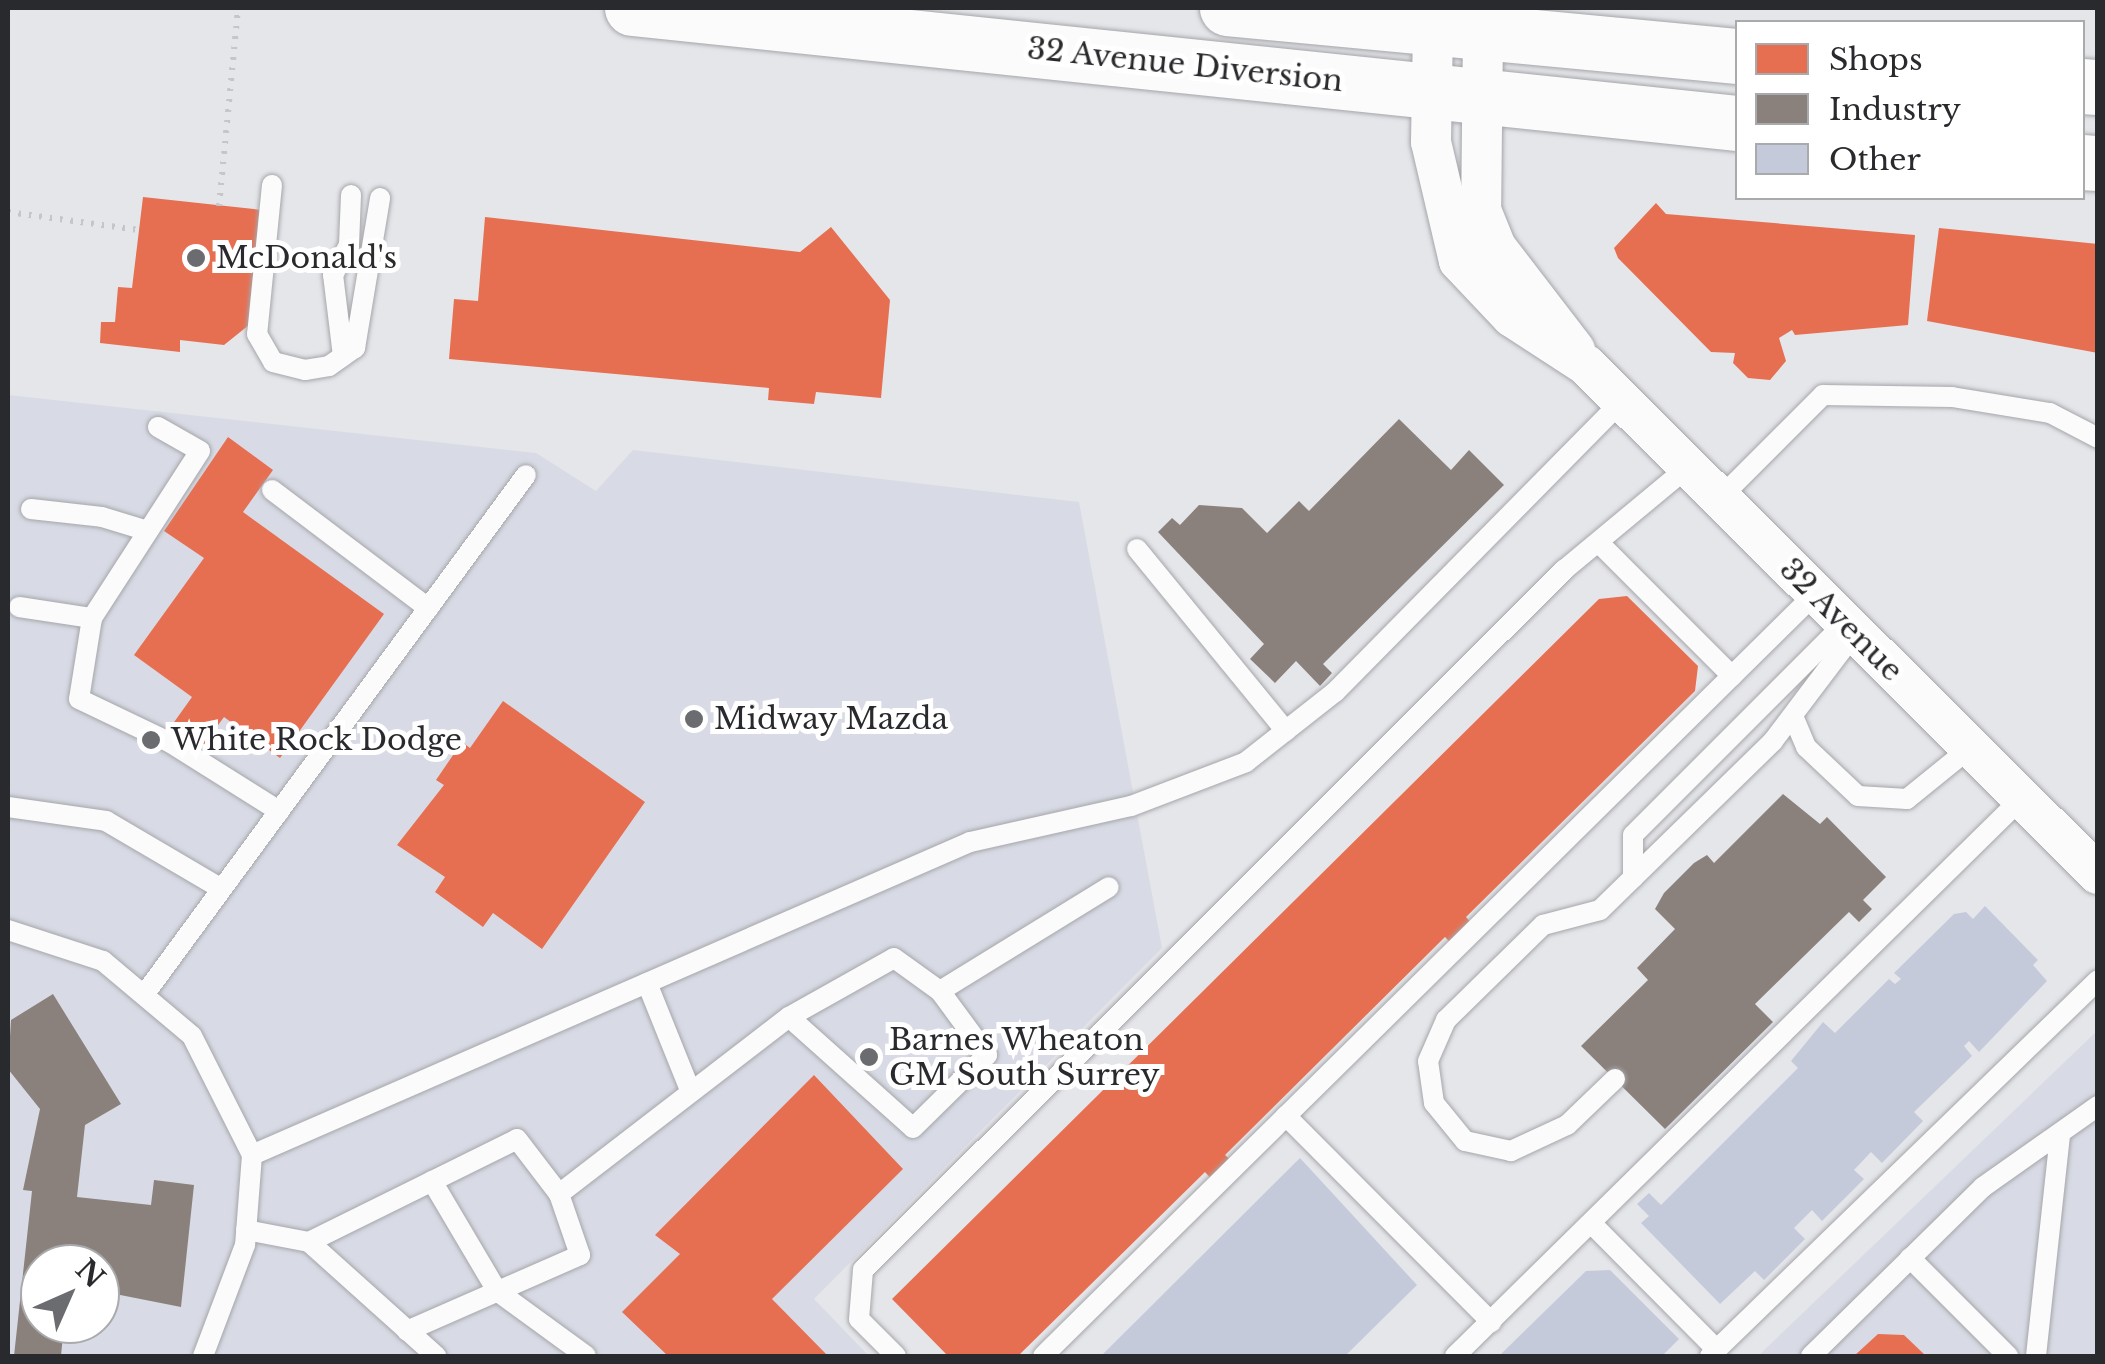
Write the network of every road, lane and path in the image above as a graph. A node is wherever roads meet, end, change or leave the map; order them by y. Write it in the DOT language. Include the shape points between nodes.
graph roads {
  1 [pos="238,8"];
  2 [pos="632,8"];
  3 [pos="1227,8"];
  4 [pos="874,20"];
  5 [pos="1458,29"];
  6 [pos="1735,56"];
  7 [pos="1454,93"];
  8 [pos="1735,124"];
  9 [pos="272,185"];
  10 [pos="351,195"];
  11 [pos="380,198"];
  12 [pos="220,206"];
  13 [pos="8,212"];
  14 [pos="139,230"];
  15 [pos="344,356"];
  16 [pos="1622,401"];
  17 [pos="158,427"];
  18 [pos="2098,438"];
  19 [pos="1687,468"];
  20 [pos="526,475"];
  21 [pos="272,490"];
  22 [pos="1719,500"];
  23 [pos="31,510"];
  24 [pos="148,532"];
  25 [pos="1598,542"];
  26 [pos="1137,549"];
  27 [pos="1814,594"];
  28 [pos="19,607"];
  29 [pos="428,608"];
  30 [pos="92,618"];
  31 [pos="1849,629"];
  32 [pos="1732,676"];
  33 [pos="1793,716"];
  34 [pos="1286,731"];
  35 [pos="1970,748"];
  36 [pos="2021,799"];
  37 [pos="8,807"];
  38 [pos="279,811"];
  39 [pos="2096,870"];
  40 [pos="1633,878"];
  41 [pos="1109,886"];
  42 [pos="222,889"];
  43 [pos="8,930"];
  44 [pos="2098,980"];
  45 [pos="647,983"];
  46 [pos="940,991"];
  47 [pos="144,995"];
  48 [pos="788,1017"];
  49 [pos="1614,1079"];
  50 [pos="690,1090"];
  51 [pos="2098,1106"];
  52 [pos="1286,1116"];
  53 [pos="2060,1134"];
  54 [pos="252,1156"];
  55 [pos="432,1181"];
  56 [pos="559,1194"];
  57 [pos="1591,1223"];
  58 [pos="246,1230"];
  59 [pos="309,1242"];
  60 [pos="1910,1258"];
  61 [pos="497,1291"];
  62 [pos="1490,1322"];
  63 [pos="408,1331"];
  64 [pos="1713,1353"];
  65 [pos="207,1355"];
  66 [pos="436,1356"];
  67 [pos="586,1356"];
  68 [pos="896,1356"];
  69 [pos="1043,1356"];
  70 [pos="1455,1356"];
  71 [pos="1810,1356"];
  72 [pos="2008,1356"];
  73 [pos="2036,1356"];
  1 -- 12 [label="path"];
  2 -- 4 [label="main road, 32 Avenue Diversion"];
  3 -- 5 [label="main road, 32 Avenue Diversion"];
  4 -- 7 [label="main road, 32 Avenue Diversion"];
  5 -- 6 [label="main road, 32 Avenue Diversion"];
  5 -- 7 [label="street, 32 Avenue"];
  7 -- 8 [label="main road, 32 Avenue Diversion"];
  7 -- 16 [label="street, 32 Avenue" via="1496,247 1586,366"];
  9 -- 15 [label="lane" via="257,334 273,362 305,370"];
  10 -- 15 [label="lane" via="349,246 333,275"];
  11 -- 15 [label="lane" via="364,320 355,348"];
  13 -- 14 [label="path"];
  16 -- 19 [label="street, 32 Avenue"];
  16 -- 34 [label="lane" via="1335,692"];
  17 -- 24 [label="lane" via="200,451"];
  18 -- 22 [label="lane" via="2050,413 1952,397 1823,396"];
  19 -- 22 [label="street, 32 Avenue"];
  19 -- 25 [label="lane"];
  20 -- 29 [label="lane"];
  21 -- 29 [label="lane"];
  22 -- 27 [label="street, 32 Avenue"];
  23 -- 24 [label="lane" via="102,516"];
  24 -- 30 [label="lane"];
  25 -- 32 [label="lane"];
  25 -- 68 [label="lane" via="863,1270 859,1320"];
  26 -- 34 [label="lane"];
  27 -- 31 [label="street, 32 Avenue"];
  27 -- 32 [label="lane"];
  28 -- 30 [label="lane"];
  29 -- 38 [label="lane"];
  30 -- 38 [label="lane" via="79,699 171,743"];
  31 -- 33 [label="lane"];
  31 -- 35 [label="street, 32 Avenue"];
  31 -- 40 [label="lane" via="1634,836"];
  32 -- 52 [label="lane"];
  33 -- 35 [label="lane" via="1806,747 1858,796 1907,799"];
  33 -- 40 [label="lane"];
  34 -- 45 [label="lane" via="1246,762 1131,806 970,842"];
  35 -- 36 [label="street, 32 Avenue"];
  36 -- 39 [label="street, 32 Avenue"];
  36 -- 57 [label="lane"];
  37 -- 42 [label="lane" via="106,821"];
  38 -- 42 [label="lane"];
  40 -- 49 [label="lane" via="1600,910 1543,924 1446,1020 1428,1061 1434,1104 1466,1141 1511,1151 1567,1125"];
  41 -- 46 [label="lane"];
  42 -- 47 [label="lane"];
  43 -- 47 [label="lane" via="102,961"];
  44 -- 64 [label="lane"];
  45 -- 50 [label="lane"];
  45 -- 54 [label="lane"];
  46 -- 48 [label="lane" via="894,958"];
  46 -- 48 [label="lane" via="987,1056 913,1128"];
  47 -- 54 [label="lane" via="192,1036"];
  48 -- 50 [label="lane"];
  50 -- 56 [label="lane"];
  51 -- 53 [label="lane"];
  52 -- 62 [label="lane"];
  52 -- 69 [label="lane"];
  53 -- 60 [label="lane" via="1983,1186"];
  53 -- 73 [label="lane"];
  54 -- 58 [label="lane"];
  55 -- 56 [label="lane" via="517,1139"];
  55 -- 59 [label="lane"];
  55 -- 61 [label="lane"];
  56 -- 61 [label="lane" via="580,1255"];
  57 -- 62 [label="lane"];
  57 -- 64 [label="lane"];
  58 -- 59 [label="lane"];
  58 -- 65 [label="lane"];
  59 -- 63 [label="lane"];
  60 -- 71 [label="lane"];
  60 -- 72 [label="lane"];
  61 -- 63 [label="lane"];
  61 -- 67 [label="lane"];
  62 -- 70 [label="lane"];
  63 -- 66 [label="lane"];
}
